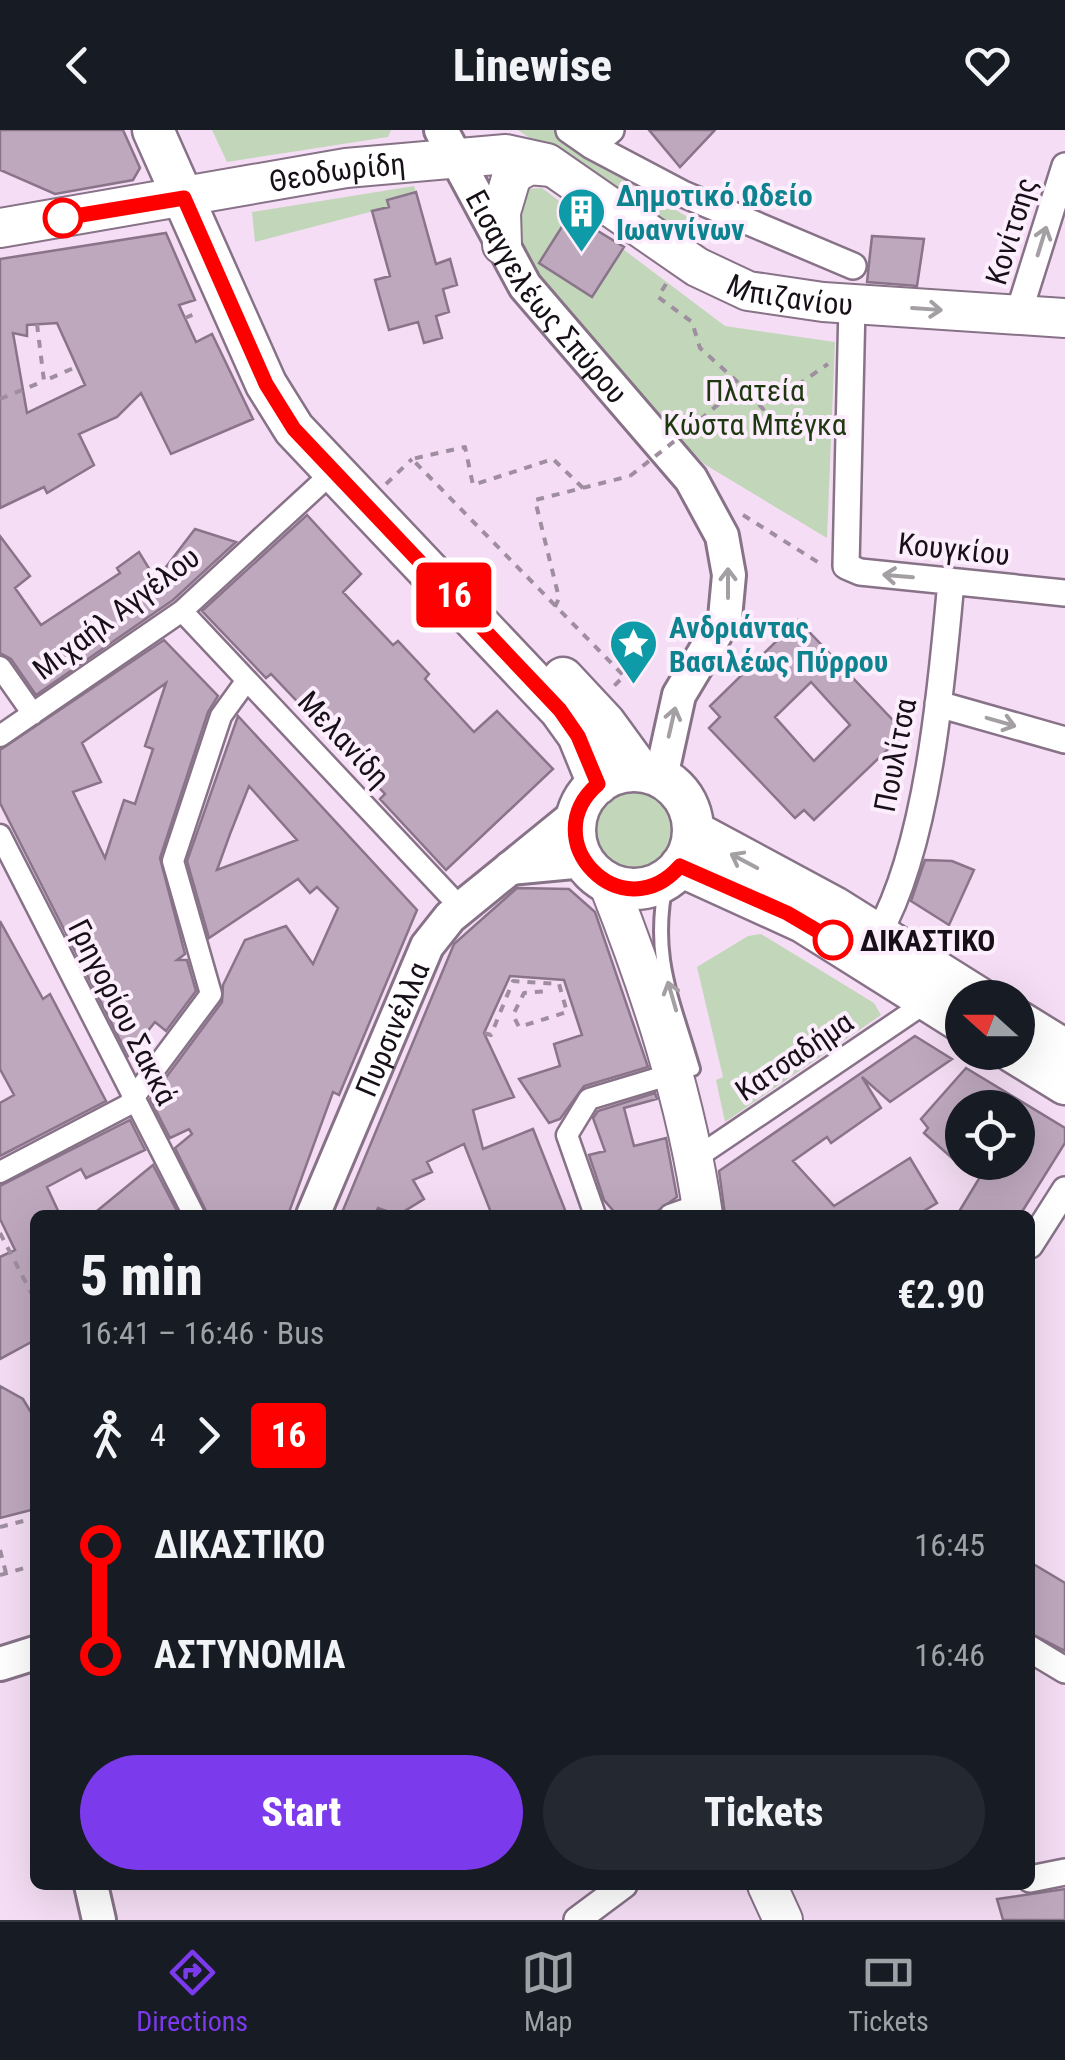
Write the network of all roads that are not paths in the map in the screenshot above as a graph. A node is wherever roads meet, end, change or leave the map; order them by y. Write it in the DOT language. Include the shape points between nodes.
graph roads {
  1 [pos="153,130"];
  2 [pos="182,130"];
  3 [pos="569,130"];
  4 [pos="602,138"];
  5 [pos="496,142"];
  6 [pos="448,143"];
  7 [pos="420,144"];
  8 [pos="552,166"];
  9 [pos="1065,166"];
  10 [pos="197,196"];
  11 [pos="0,228"];
  12 [pos="502,246"];
  13 [pos="852,266"];
  14 [pos="852,305"];
  15 [pos="1018,315"];
  16 [pos="1065,318"];
  17 [pos="343,462"];
  18 [pos="951,581"];
  19 [pos="1065,593"];
  20 [pos="182,611"];
  21 [pos="0,666"];
  22 [pos="247,680"];
  23 [pos="938,704"];
  24 [pos="33,714"];
  25 [pos="0,736"];
  26 [pos="1065,740"];
  27 [pos="650,774"];
  28 [pos="588,798"];
  29 [pos="0,835"];
  30 [pos="680,859"];
  31 [pos="510,868"];
  32 [pos="596,872"];
  33 [pos="461,908"];
  34 [pos="878,934"];
  35 [pos="951,980"];
  36 [pos="928,1001"];
  37 [pos="945,1012"];
  38 [pos="1035,1031"];
  39 [pos="1065,1050"];
  40 [pos="1035,1066"];
  41 [pos="672,1074"];
  42 [pos="1065,1084"];
  43 [pos="134,1099"];
  44 [pos="693,1160"];
  45 [pos="0,1172"];
  46 [pos="1065,1190"];
  47 [pos="191,1210"];
  48 [pos="315,1210"];
  49 [pos="593,1210"];
  50 [pos="691,1210"];
  51 [pos="1035,1237"];
  52 [pos="1035,1652"];
  53 [pos="1065,1670"];
  54 [pos="1065,1872"];
  55 [pos="1035,1878"];
  56 [pos="92,1890"];
  57 [pos="617,1890"];
  58 [pos="769,1890"];
  59 [pos="99,1920"];
  60 [pos="577,1920"];
  61 [pos="783,1920"];
  1 -- 10 [label="main road"];
  2 -- 10 [label="main road"];
  3 -- 4 [label="street"];
  4 -- 13 [label="street" via="683,194"];
  5 -- 6 [label="main road, Θεοδωρίδη"];
  5 -- 8 [label="main road, Θεοδωρίδη"];
  6 -- 7 [label="main road, Θεοδωρίδη"];
  6 -- 12 [label="street, Εισαγγελέως Σπύρου"];
  7 -- 10 [label="main road, Θεοδωρίδη"];
  8 -- 12 [label="main road" via="529,165 512,175 501,212"];
  8 -- 14 [label="main road, Μπιζανίου" via="725,282 758,294"];
  15 -- 9 [label="street, Κονίτσης, one-way"];
  10 -- 11 [label="main road, Θεοδωρίδη"];
  10 -- 17 [label="main road"];
  27 -- 12 [label="street, Εισαγγελέως Σπύρου, one-way" via="679,695 726,618 728,563 713,514 671,454 546,314"];
  14 -- 15 [label="main road, Μπιζανίου, one-way"];
  18 -- 14 [label="street, Κουγκίου, one-way" via="846,563"];
  15 -- 16 [label="main road, Μπιζανίου"];
  17 -- 20 [label="street, Μιχαήλ Αγγέλου"];
  17 -- 27 [label="main road" via="398,473"];
  17 -- 28 [label="main road" via="560,710 578,736"];
  18 -- 19 [label="street, Κουγκίου"];
  18 -- 23 [label="street, Πουλίτσα"];
  20 -- 22 [label="street, Μελανίδη"];
  20 -- 24 [label="street, Μιχαήλ Αγγέλου"];
  21 -- 24 [label="street"];
  22 -- 33 [label="street, Μελανίδη"];
  22 -- 43 [label="street" via="221,716 173,861 211,994"];
  23 -- 26 [label="street, one-way"];
  23 -- 34 [label="street, Πουλίτσα" via="904,878"];
  24 -- 25 [label="street, Μιχαήλ Αγγέλου"];
  27 -- 28 [label="main road" via="621,772"];
  27 -- 30 [label="main road" via="687,804"];
  28 -- 31 [label="street, Πυρσινέλλα"];
  28 -- 32 [label="main road" via="576,838"];
  29 -- 43 [label="street, Γρηγορίου Σακκά"];
  30 -- 32 [label="main road" via="632,890"];
  34 -- 30 [label="main road, one-way"];
  30 -- 36 [label="main road" via="787,913"];
  41 -- 30 [label="lane, one-way" via="693,1069 658,948 659,916"];
  31 -- 32 [label="street"];
  31 -- 33 [label="street, Πυρσινέλλα"];
  32 -- 41 [label="main road" via="638,953"];
  33 -- 48 [label="street, Πυρσινέλλα" via="438,929 420,960"];
  34 -- 35 [label="main road"];
  36 -- 37 [label="main road"];
  36 -- 44 [label="street, Κατσαδήμα"];
  38 -- 39 [label="main road"];
  40 -- 42 [label="main road"];
  41 -- 44 [label="main road"];
  41 -- 49 [label="street" via="589,1099 568,1136"];
  43 -- 45 [label="street"];
  43 -- 47 [label="street, Γρηγορίου Σακκά"];
  44 -- 50 [label="main road"];
  46 -- 51 [label="street"];
  52 -- 53 [label="street"];
  54 -- 55 [label="street"];
  56 -- 59 [label="street"];
  57 -- 60 [label="street"];
  58 -- 61 [label="main road"];
}
